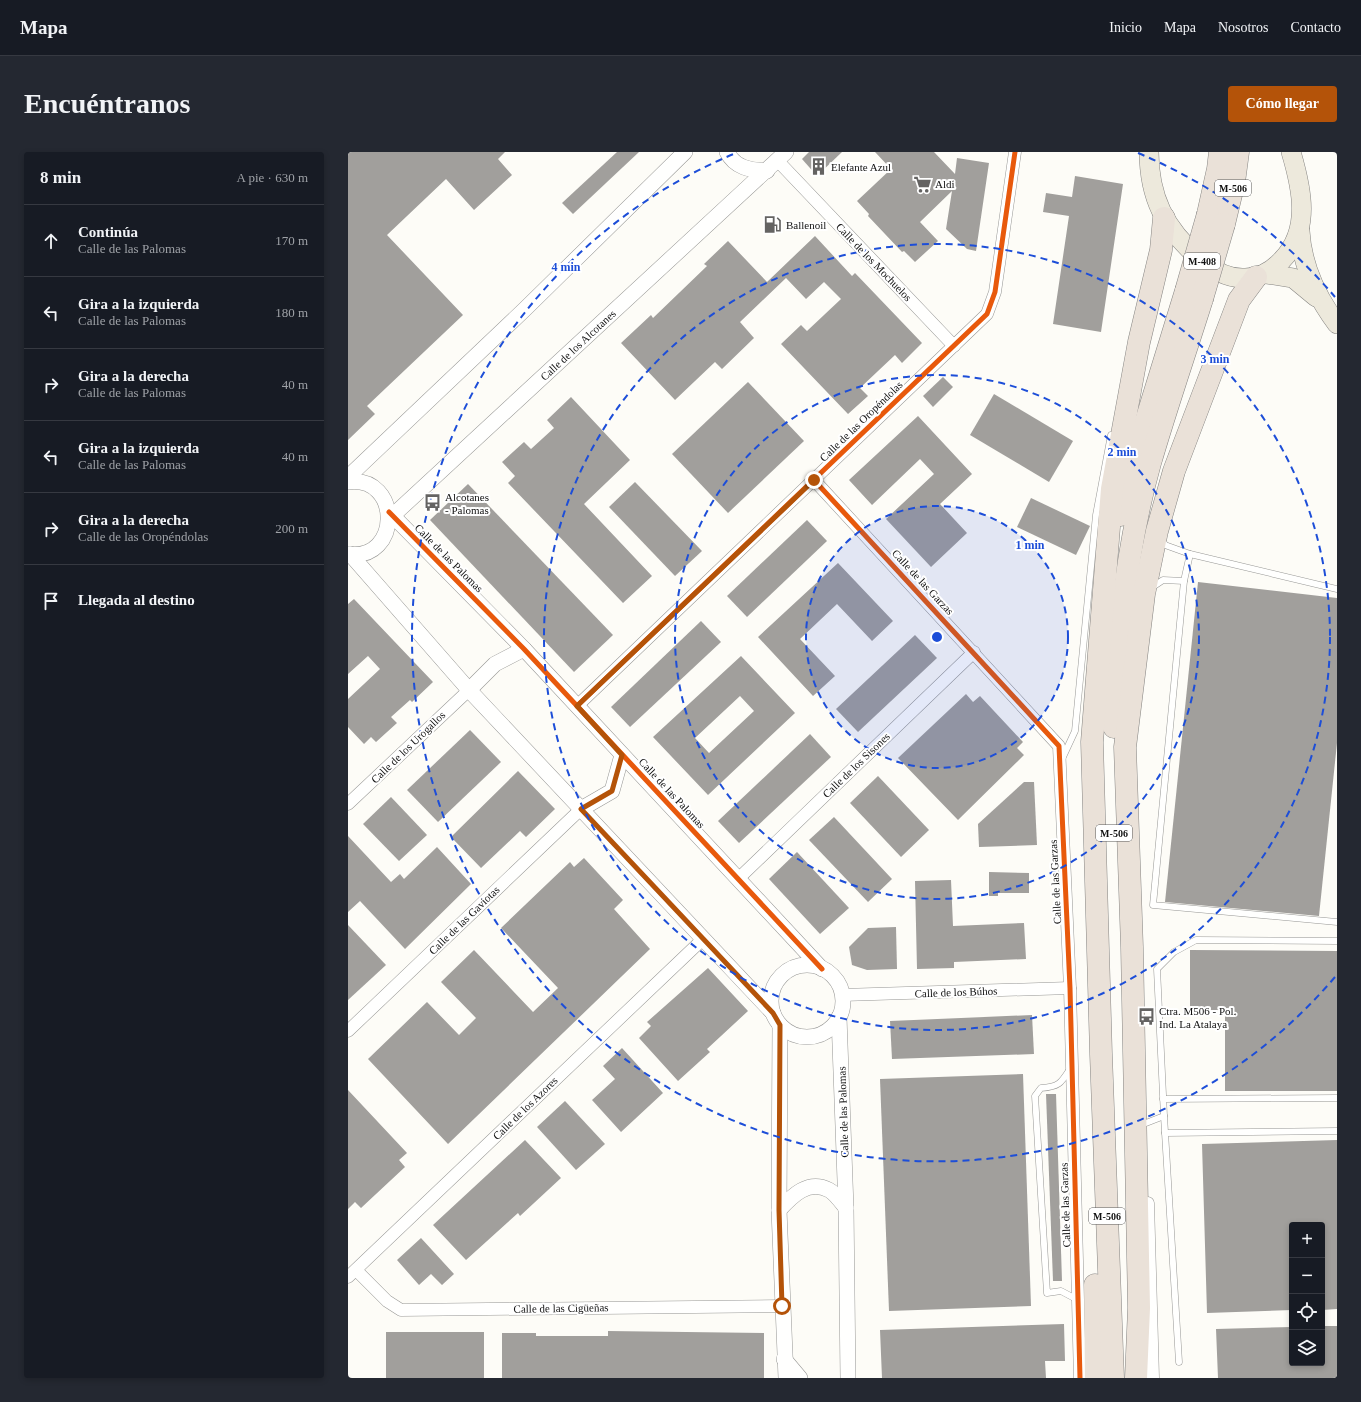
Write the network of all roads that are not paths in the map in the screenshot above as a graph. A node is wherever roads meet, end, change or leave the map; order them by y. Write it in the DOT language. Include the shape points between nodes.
graph roads {
  1 [pos="685,152"];
  2 [pos="727,152"];
  3 [pos="1014,152"];
  4 [pos="1149,152"];
  5 [pos="1220,152"];
  6 [pos="1238,152"];
  7 [pos="1290,152"];
  8 [pos="782,156"];
  9 [pos="767,171"];
  10 [pos="1164,218"];
  11 [pos="1216,219"];
  12 [pos="1300,231"];
  13 [pos="1261,276"];
  14 [pos="1194,295"];
  15 [pos="1323,303"];
  16 [pos="1337,324"];
  17 [pos="954,346"];
  18 [pos="1113,426"];
  19 [pos="348,477"];
  20 [pos="814,480"];
  21 [pos="348,482"];
  22 [pos="390,516"];
  23 [pos="1158,531"];
  24 [pos="1190,554"];
  25 [pos="352,557"];
  26 [pos="1184,581"];
  27 [pos="1337,589"];
  28 [pos="1144,594"];
  29 [pos="1103,610"];
  30 [pos="524,649"];
  31 [pos="974,652"];
  32 [pos="469,690"];
  33 [pos="577,706"];
  34 [pos="622,755"];
  35 [pos="1060,763"];
  36 [pos="348,804"];
  37 [pos="581,809"];
  38 [pos="738,879"];
  39 [pos="1337,922"];
  40 [pos="703,939"];
  41 [pos="1337,941"];
  42 [pos="1132,947"];
  43 [pos="822,969"];
  44 [pos="1070,988"];
  45 [pos="842,995"];
  46 [pos="839,1017"];
  47 [pos="776,1019"];
  48 [pos="348,1031"];
  49 [pos="1101,1054"];
  50 [pos="1072,1066"];
  51 [pos="1164,1098"];
  52 [pos="1337,1098"];
  53 [pos="1164,1116"];
  54 [pos="1146,1123"];
  55 [pos="1337,1131"];
  56 [pos="1165,1133"];
  57 [pos="846,1208"];
  58 [pos="779,1210"];
  59 [pos="352,1274"];
  60 [pos="1078,1300"];
  61 [pos="782,1306"];
  62 [pos="784,1359"];
  63 [pos="1179,1362"];
  64 [pos="848,1373"];
  65 [pos="786,1378"];
  66 [pos="800,1378"];
  67 [pos="834,1378"];
  68 [pos="1080,1378"];
  69 [pos="1096,1378"];
  70 [pos="1113,1378"];
  71 [pos="1130,1378"];
  72 [pos="1136,1378"];
  73 [pos="1153,1378"];
  1 -- 19 [label="street"];
  2 -- 9 [label="street" via="731,160 749,170"];
  3 -- 17 [label="street, Calle de las Oropéndolas" via="995,292 987,314"];
  4 -- 10 [label="main road, M-408" via="1149,167 1155,194"];
  5 -- 11 [label="highway, M-506"];
  6 -- 11 [label="highway, M-506" via="1234,182"];
  7 -- 12 [label="main road, M-408" via="1300,188"];
  8 -- 9 [label="street, Calle de los Alcotanes"];
  8 -- 17 [label="street, Calle de los Mochuelos"];
  9 -- 22 [label="street, Calle de los Alcotanes"];
  10 -- 13 [label="main road, M-408" via="1174,234 1205,263 1231,277"];
  10 -- 29 [label="highway" via="1161,250 1134,351 1112,489"];
  11 -- 14 [label="highway, M-506, bridge"];
  12 -- 13 [label="main road, M-408" via="1290,251"];
  12 -- 15 [label="main road, M-408" via="1306,269"];
  13 -- 15 [label="main road, M-408" via="1292,278"];
  13 -- 23 [label="highway" via="1239,300 1174,471"];
  14 -- 29 [label="highway, M-506" via="1134,460"];
  14 -- 71 [label="highway, M-506" via="1150,464 1124,587 1114,724 1112,792"];
  15 -- 16 [label="main road, M-408"];
  17 -- 20 [label="street, Calle de las Oropéndolas"];
  18 -- 35 [label="lane" via="1096,515 1075,731"];
  20 -- 31 [label="street, Calle de las Garzas"];
  20 -- 33 [label="street, Calle de las Oropéndolas"];
  21 -- 22 [label="street, Calle de las Palomas" via="369,485 380,493"];
  22 -- 25 [label="street" via="386,534 377,545"];
  22 -- 30 [label="street, Calle de las Palomas"];
  23 -- 24 [label="lane" via="1165,544"];
  23 -- 28 [label="highway"];
  24 -- 26 [label="lane"];
  24 -- 27 [label="lane"];
  25 -- 32 [label="street"];
  26 -- 28 [label="lane" via="1163,580"];
  26 -- 39 [label="lane" via="1153,905"];
  28 -- 42 [label="highway" via="1125,747"];
  29 -- 49 [label="highway, M-506" via="1092,742"];
  30 -- 32 [label="street" via="495,664"];
  30 -- 33 [label="street, Calle de las Palomas"];
  31 -- 35 [label="street, Calle de las Garzas" via="1059,746"];
  31 -- 38 [label="street, Calle de los Sisones"];
  32 -- 36 [label="street, Calle de los Urogallos"];
  32 -- 37 [label="street"];
  33 -- 34 [label="street, Calle de las Palomas"];
  34 -- 37 [label="street, Calle de las Palomas" via="612,791"];
  34 -- 38 [label="street, Calle de las Palomas"];
  35 -- 44 [label="street, Calle de las Garzas"];
  37 -- 40 [label="street"];
  37 -- 48 [label="street, Calle de las Gaviotas"];
  38 -- 43 [label="street, Calle de las Palomas"];
  40 -- 47 [label="street"];
  40 -- 59 [label="street, Calle de los Azores"];
  41 -- 51 [label="lane" via="1196,940 1174,952 1157,969"];
  42 -- 54 [label="street" via="1140,1083"];
  42 -- 72 [label="highway" via="1139,1308"];
  43 -- 45 [label="street" via="832,975"];
  43 -- 47 [label="street" via="804,966 787,971 778,979 771,1001"];
  44 -- 45 [label="street, Calle de los Búhos"];
  44 -- 50 [label="street, Calle de las Garzas"];
  45 -- 46 [label="street"];
  46 -- 47 [label="street" via="823,1033 812,1037 800,1037 789,1033"];
  46 -- 57 [label="street, Calle de las Palomas"];
  47 -- 58 [label="street"];
  49 -- 69 [label="highway" via="1095,1089 1092,1167"];
  49 -- 70 [label="highway, M-506"];
  50 -- 60 [label="street, Calle de las Garzas"];
  50 -- 60 [label="lane" via="1062,1081 1054,1087 1041,1088 1035,1096 1047,1293 1061,1291"];
  51 -- 52 [label="lane"];
  51 -- 53 [label="lane"];
  53 -- 54 [label="lane"];
  53 -- 56 [label="lane"];
  54 -- 73 [label="street"];
  55 -- 56 [label="lane"];
  56 -- 63 [label="lane"];
  57 -- 58 [label="street" via="830,1190 811,1186 793,1194"];
  57 -- 64 [label="street, Calle de las Palomas"];
  58 -- 61 [label="street"];
  59 -- 61 [label="street, Calle de las Cigüeñas" via="401,1310"];
  60 -- 68 [label="street, Calle de las Garzas"];
  61 -- 62 [label="street"];
  62 -- 65 [label="street"];
  62 -- 66 [label="street"];
  64 -- 67 [label="street, Calle de las Palomas"];
}
